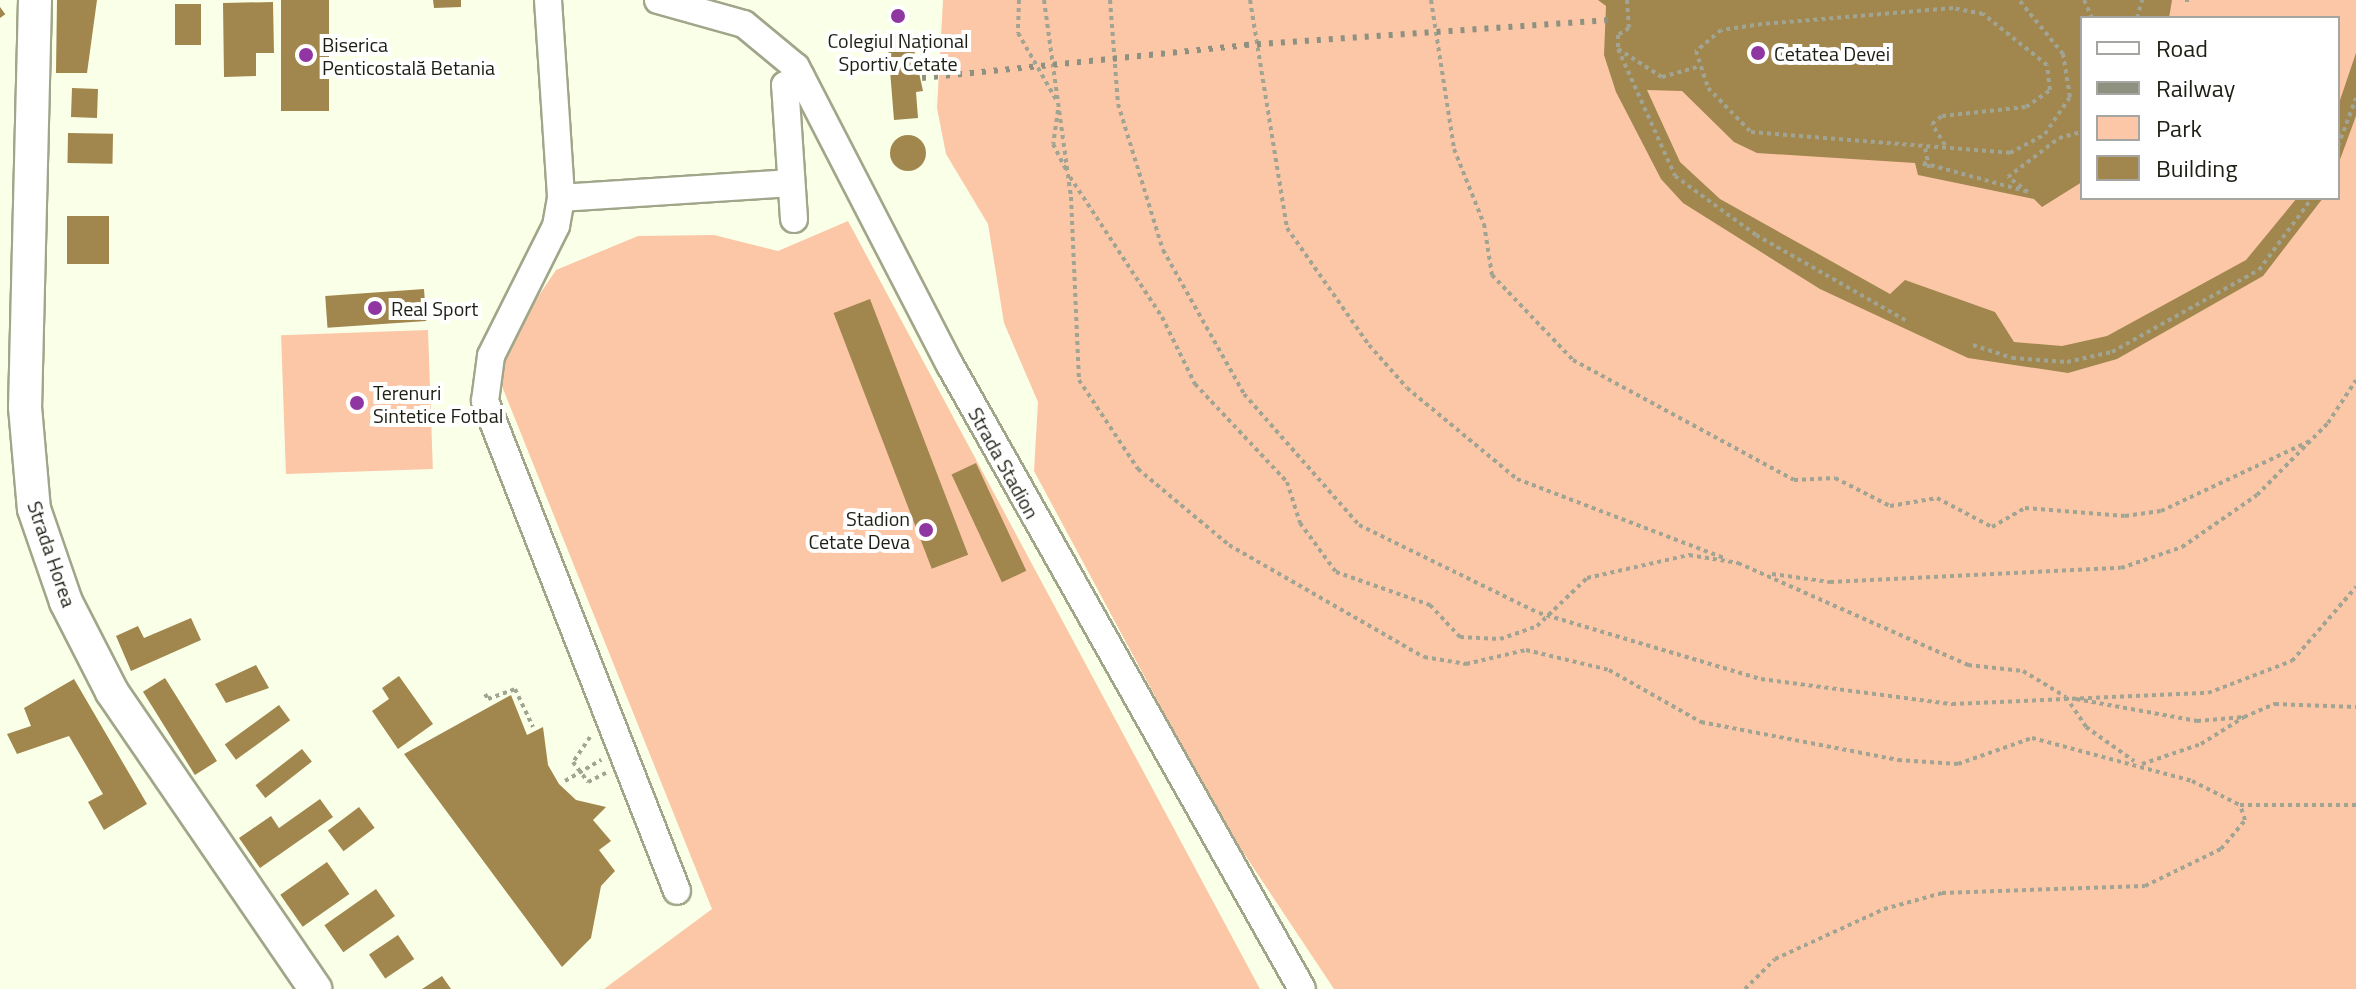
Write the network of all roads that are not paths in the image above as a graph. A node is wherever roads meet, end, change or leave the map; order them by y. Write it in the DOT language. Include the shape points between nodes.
graph roads {
  1 [pos="35,0"];
  2 [pos="548,0"];
  3 [pos="658,0"];
  4 [pos="801,77"];
  5 [pos="791,183"];
  6 [pos="561,198"];
  7 [pos="794,219"];
  8 [pos="677,891"];
  9 [pos="315,989"];
  10 [pos="1302,989"];
  1 -- 9 [label="main road, Strada Horea" via="25,407 34,509 66,602 112,692"];
  2 -- 6 [label="street"];
  3 -- 4 [label="street, Strada Stadion" via="744,24 777,47"];
  4 -- 5 [label="street" via="785,85"];
  4 -- 10 [label="street, Strada Stadion" via="957,379"];
  5 -- 6 [label="street"];
  5 -- 7 [label="street"];
  6 -- 8 [label="street" via="561,230 491,356 485,401"];
}
